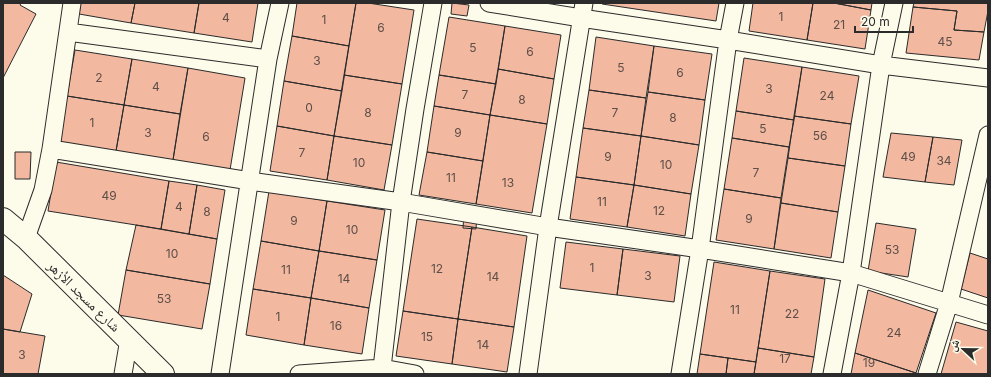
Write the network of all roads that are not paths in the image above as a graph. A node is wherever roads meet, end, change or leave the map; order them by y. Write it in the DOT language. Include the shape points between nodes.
graph roads {
  1 [pos="72,3"];
  2 [pos="280,3"];
  3 [pos="434,3"];
  4 [pos="488,3"];
  5 [pos="734,3"];
  6 [pos="894,3"];
  7 [pos="582,11"];
  8 [pos="68,32"];
  9 [pos="728,40"];
  10 [pos="268,59"];
  11 [pos="881,65"];
  12 [pos="988,78"];
  13 [pos="988,135"];
  14 [pos="51,149"];
  15 [pos="250,181"];
  16 [pos="401,202"];
  17 [pos="3,220"];
  18 [pos="3,224"];
  19 [pos="548,227"];
  20 [pos="26,238"];
  21 [pos="700,249"];
  22 [pos="851,273"];
  23 [pos="949,303"];
  24 [pos="988,315"];
  25 [pos="129,340"];
  26 [pos="382,368"];
  27 [pos="124,374"];
  28 [pos="163,374"];
  29 [pos="220,374"];
  30 [pos="298,374"];
  31 [pos="414,374"];
  32 [pos="528,374"];
  33 [pos="680,374"];
  34 [pos="832,374"];
  35 [pos="927,374"];
  1 -- 8 [label="street"];
  2 -- 10 [label="street"];
  3 -- 16 [label="street"];
  4 -- 7 [label="street"];
  5 -- 9 [label="street"];
  6 -- 11 [label="street"];
  7 -- 9 [label="street"];
  7 -- 19 [label="street"];
  8 -- 10 [label="street"];
  8 -- 14 [label="street"];
  9 -- 11 [label="street"];
  9 -- 21 [label="street"];
  10 -- 15 [label="street"];
  11 -- 12 [label="street"];
  11 -- 22 [label="street"];
  13 -- 23 [label="street"];
  14 -- 15 [label="street"];
  14 -- 20 [label="street" via="43,190"];
  15 -- 16 [label="street"];
  15 -- 29 [label="street"];
  16 -- 19 [label="street"];
  16 -- 26 [label="street"];
  17 -- 18 [label="street"];
  17 -- 20 [label="street, شارع مسجد الأزهر"];
  19 -- 21 [label="street"];
  19 -- 32 [label="street"];
  20 -- 25 [label="street, شارع مسجد الأزهر"];
  21 -- 22 [label="street"];
  21 -- 33 [label="street"];
  22 -- 23 [label="street"];
  22 -- 34 [label="street"];
  23 -- 24 [label="street"];
  23 -- 35 [label="street"];
  25 -- 27 [label="street"];
  25 -- 28 [label="street, شارع مسجد الأزهر"];
  26 -- 30 [label="street"];
  26 -- 31 [label="street"];
}
